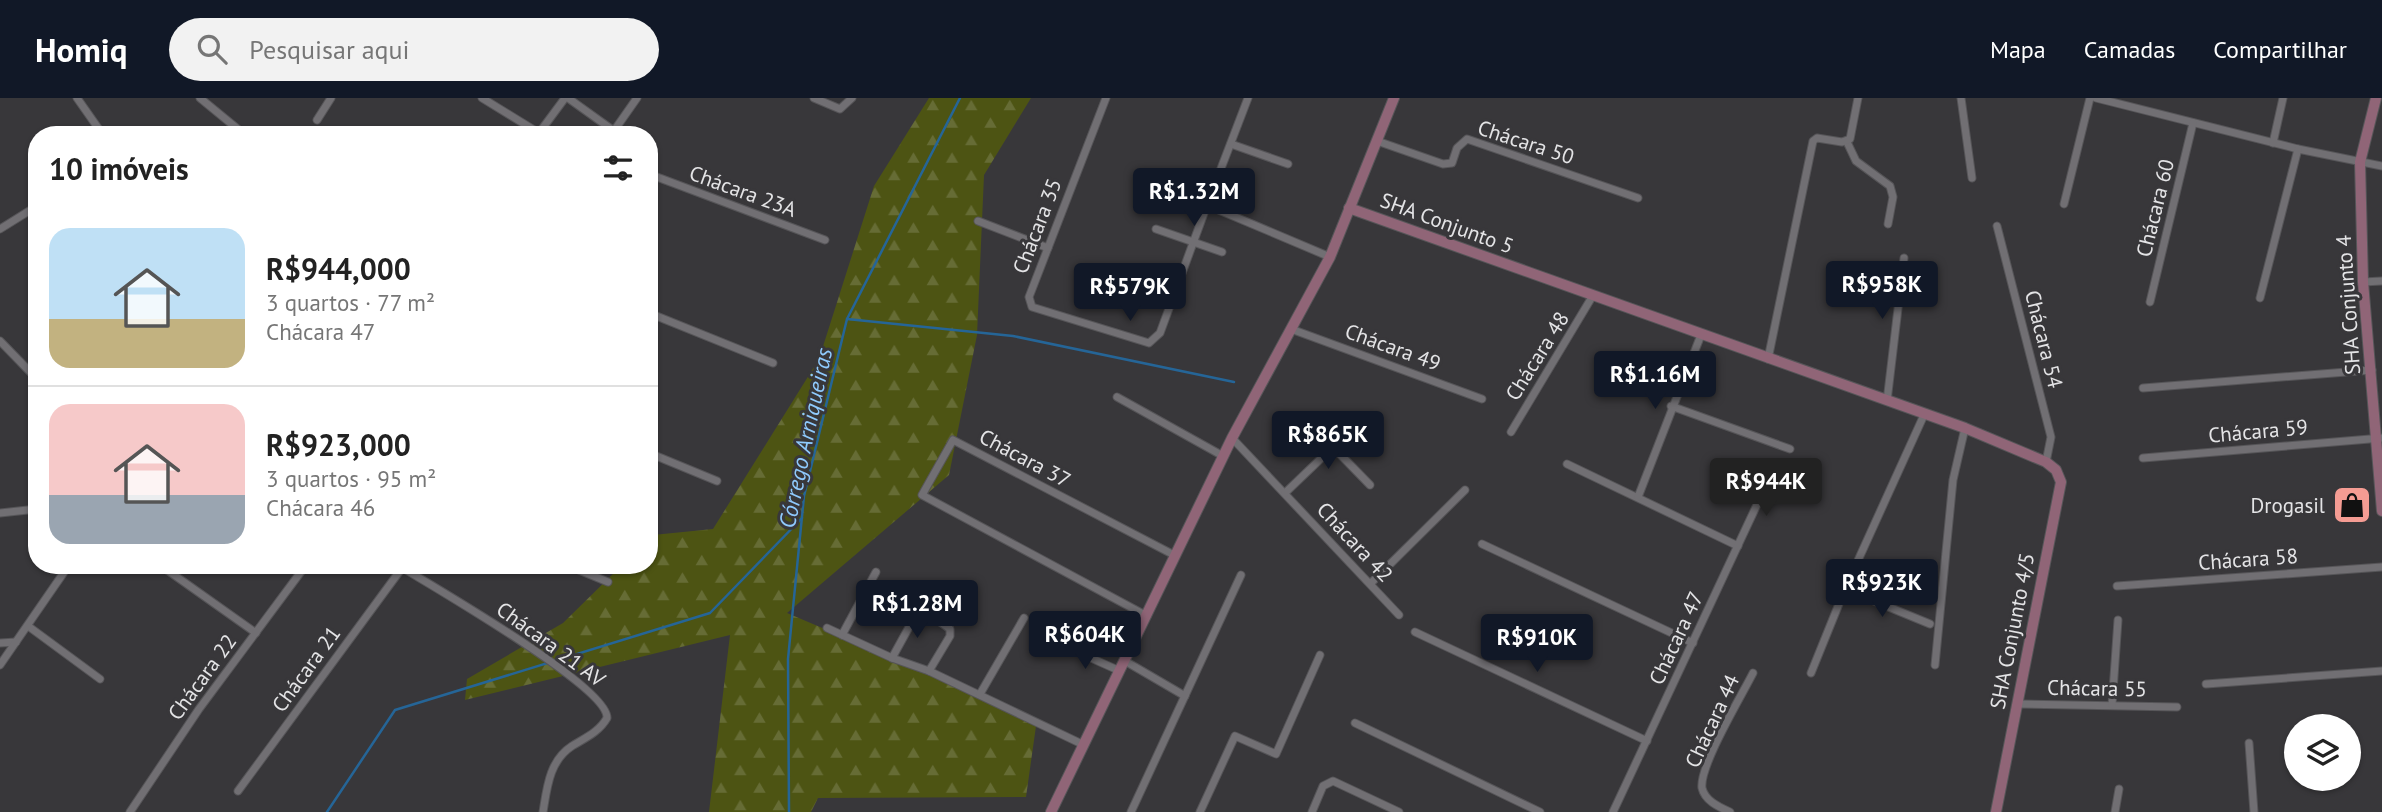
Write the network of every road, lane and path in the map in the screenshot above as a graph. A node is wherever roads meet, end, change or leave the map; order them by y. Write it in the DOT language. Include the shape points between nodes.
graph roads {
  1 [pos="77,98"];
  2 [pos="200,98"];
  3 [pos="331,98"];
  4 [pos="482,98"];
  5 [pos="567,98"];
  6 [pos="637,98"];
  7 [pos="814,98"];
  8 [pos="852,98"];
  9 [pos="1106,98"];
  10 [pos="1248,98"];
  11 [pos="1394,98"];
  12 [pos="1858,98"];
  13 [pos="1961,98"];
  14 [pos="2090,98"];
  15 [pos="2096,98"];
  16 [pos="2142,98"];
  17 [pos="2283,98"];
  18 [pos="2376,98"];
  19 [pos="2140,108"];
  20 [pos="317,120"];
  21 [pos="2193,124"];
  22 [pos="97,126"];
  23 [pos="234,126"];
  24 [pos="528,126"];
  25 [pos="545,126"];
  26 [pos="604,126"];
  27 [pos="618,126"];
  28 [pos="1377,141"];
  29 [pos="1847,142"];
  30 [pos="2273,143"];
  31 [pos="1231,144"];
  32 [pos="2298,149"];
  33 [pos="2360,162"];
  34 [pos="1288,164"];
  35 [pos="2382,166"];
  36 [pos="658,177"];
  37 [pos="1972,178"];
  38 [pos="1638,198"];
  39 [pos="2064,204"];
  40 [pos="1207,205"];
  41 [pos="1349,208"];
  42 [pos="28,212"];
  43 [pos="978,221"];
  44 [pos="1888,224"];
  45 [pos="1997,226"];
  46 [pos="0,229"];
  47 [pos="1156,229"];
  48 [pos="825,240"];
  49 [pos="1193,242"];
  50 [pos="1048,248"];
  51 [pos="1222,252"];
  52 [pos="1330,257"];
  53 [pos="1903,258"];
  54 [pos="2382,281"];
  55 [pos="2363,282"];
  56 [pos="1592,297"];
  57 [pos="2260,298"];
  58 [pos="2150,302"];
  59 [pos="658,317"];
  60 [pos="1291,329"];
  61 [pos="1700,335"];
  62 [pos="0,341"];
  63 [pos="1768,359"];
  64 [pos="772,363"];
  65 [pos="28,370"];
  66 [pos="2372,370"];
  67 [pos="2143,388"];
  68 [pos="1117,397"];
  69 [pos="1482,399"];
  70 [pos="1887,401"];
  71 [pos="1671,406"];
  72 [pos="1924,415"];
  73 [pos="1965,428"];
  74 [pos="1511,432"];
  75 [pos="1232,438"];
  76 [pos="2379,439"];
  77 [pos="1790,449"];
  78 [pos="1223,456"];
  79 [pos="658,457"];
  80 [pos="2143,458"];
  81 [pos="2046,462"];
  82 [pos="1567,464"];
  83 [pos="1769,480"];
  84 [pos="717,481"];
  85 [pos="1370,485"];
  86 [pos="1465,490"];
  87 [pos="1285,493"];
  88 [pos="1638,498"];
  89 [pos="28,510"];
  90 [pos="2382,511"];
  91 [pos="0,513"];
  92 [pos="1482,544"];
  93 [pos="1738,546"];
  94 [pos="1177,556"];
  95 [pos="2382,567"];
  96 [pos="876,572"];
  97 [pos="63,574"];
  98 [pos="173,574"];
  99 [pos="299,574"];
  100 [pos="394,574"];
  101 [pos="413,574"];
  102 [pos="589,574"];
  103 [pos="1241,575"];
  104 [pos="608,582"];
  105 [pos="1371,583"];
  106 [pos="2117,586"];
  107 [pos="1845,589"];
  108 [pos="919,609"];
  109 [pos="1399,615"];
  110 [pos="1147,616"];
  111 [pos="1024,618"];
  112 [pos="936,619"];
  113 [pos="2118,620"];
  114 [pos="1930,624"];
  115 [pos="28,626"];
  116 [pos="827,628"];
  117 [pos="1415,632"];
  118 [pos="256,633"];
  119 [pos="842,635"];
  120 [pos="16,642"];
  121 [pos="0,643"];
  122 [pos="1693,643"];
  123 [pos="1062,645"];
  124 [pos="1320,655"];
  125 [pos="891,658"];
  126 [pos="0,665"];
  127 [pos="1935,665"];
  128 [pos="1122,666"];
  129 [pos="929,671"];
  130 [pos="2382,671"];
  131 [pos="1753,673"];
  132 [pos="1811,673"];
  133 [pos="100,679"];
  134 [pos="2206,684"];
  135 [pos="980,694"];
  136 [pos="1185,696"];
  137 [pos="2017,704"];
  138 [pos="2112,705"];
  139 [pos="2177,707"];
  140 [pos="1355,723"];
  141 [pos="1647,741"];
  142 [pos="2249,743"];
  143 [pos="1084,745"];
  144 [pos="2119,789"];
  145 [pos="238,791"];
  146 [pos="130,812"];
  147 [pos="543,812"];
  148 [pos="1051,812"];
  149 [pos="1131,812"];
  150 [pos="1200,812"];
  151 [pos="1312,812"];
  152 [pos="1399,812"];
  153 [pos="1540,812"];
  154 [pos="1613,812"];
  155 [pos="1730,812"];
  156 [pos="1996,812"];
  157 [pos="2115,812"];
  158 [pos="2254,812"];
  1 -- 22 [label="street"];
  2 -- 23 [label="street"];
  3 -- 20 [label="street"];
  4 -- 24 [label="street"];
  5 -- 25 [label="street"];
  5 -- 26 [label="street"];
  6 -- 27 [label="street"];
  7 -- 8 [label="street" via="840,109"];
  9 -- 50 [label="street, Chácara 35"];
  10 -- 31 [label="street, Chácara 35"];
  11 -- 28 [label="street"];
  12 -- 29 [label="street" via="1853,133"];
  13 -- 37 [label="street"];
  14 -- 39 [label="street"];
  15 -- 19 [label="street"];
  16 -- 19 [label="street"];
  17 -- 30 [label="street"];
  18 -- 33 [label="street, SHA Conjunto 4"];
  19 -- 21 [label="street"];
  21 -- 30 [label="street"];
  21 -- 58 [label="street, Chácara 60"];
  28 -- 38 [label="street, Chácara 50" via="1443,164 1452,163 1457,148 1467,139"];
  28 -- 41 [label="street"];
  29 -- 44 [label="street" via="1856,160 1890,186 1893,197"];
  29 -- 63 [label="street" via="1813,141"];
  30 -- 32 [label="street"];
  31 -- 34 [label="street"];
  31 -- 40 [label="street, Chácara 35"];
  32 -- 33 [label="street"];
  32 -- 57 [label="street"];
  33 -- 35 [label="street"];
  33 -- 55 [label="street, SHA Conjunto 4"];
  36 -- 48 [label="street, Chácara 23A"];
  40 -- 49 [label="street, Chácara 35"];
  40 -- 52 [label="street"];
  41 -- 52 [label="street, SHA Conjunto 5"];
  41 -- 56 [label="street, SHA Conjunto 5"];
  42 -- 46 [label="street"];
  43 -- 50 [label="street"];
  45 -- 81 [label="street, Chácara 54" via="2051,437"];
  47 -- 49 [label="street"];
  49 -- 50 [label="street, Chácara 35" via="1160,334 1149,343 1031,306 1028,298"];
  49 -- 51 [label="street"];
  52 -- 60 [label="street, SHA Conjunto 5"];
  53 -- 70 [label="street"];
  54 -- 55 [label="street"];
  55 -- 66 [label="street, SHA Conjunto 4"];
  56 -- 61 [label="street, SHA Conjunto 5"];
  56 -- 74 [label="street, Chácara 48"];
  59 -- 64 [label="street"];
  60 -- 69 [label="street, Chácara 49"];
  60 -- 75 [label="street, SHA Conjunto 5"];
  61 -- 63 [label="street, SHA Conjunto 5"];
  61 -- 71 [label="street"];
  62 -- 65 [label="street"];
  63 -- 70 [label="street, SHA Conjunto 5"];
  66 -- 67 [label="street"];
  66 -- 76 [label="street, SHA Conjunto 4"];
  68 -- 78 [label="street"];
  70 -- 72 [label="street, SHA Conjunto 5"];
  71 -- 77 [label="street"];
  71 -- 88 [label="street"];
  72 -- 73 [label="street, SHA Conjunto 5"];
  72 -- 107 [label="street"];
  73 -- 81 [label="street, SHA Conjunto 5"];
  73 -- 127 [label="street" via="1953,480"];
  75 -- 78 [label="street, SHA Conjunto 5"];
  75 -- 87 [label="street, Chácara 42"];
  76 -- 80 [label="street, Chácara 59"];
  76 -- 90 [label="street, SHA Conjunto 4"];
  78 -- 94 [label="street, SHA Conjunto 5"];
  79 -- 84 [label="street"];
  81 -- 137 [label="street, SHA Conjunto 4/5" via="2056,470 2060,482"];
  82 -- 88 [label="street"];
  83 -- 93 [label="street, Chácara 47"];
  85 -- 87 [label="street" via="1333,447"];
  86 -- 105 [label="street"];
  87 -- 105 [label="street, Chácara 42"];
  88 -- 93 [label="street"];
  89 -- 91 [label="street"];
  92 -- 122 [label="street"];
  93 -- 122 [label="street, Chácara 47"];
  94 -- 110 [label="street, SHA Conjunto 5"];
  94 -- 110 [label="street, Chácara 37" via="953,440 922,495"];
  95 -- 106 [label="street, Chácara 58"];
  96 -- 119 [label="street"];
  97 -- 115 [label="street"];
  98 -- 118 [label="street"];
  99 -- 118 [label="street, Chácara 22"];
  100 -- 145 [label="street, Chácara 21"];
  101 -- 147 [label="street, Chácara 21 AV" via="525,643 601,702 607,718 601,728 559,757 549,776"];
  102 -- 104 [label="street"];
  103 -- 136 [label="street"];
  105 -- 109 [label="street, Chácara 42"];
  107 -- 114 [label="street"];
  107 -- 132 [label="street"];
  108 -- 125 [label="street"];
  110 -- 128 [label="street, SHA Conjunto 5"];
  111 -- 135 [label="street"];
  112 -- 129 [label="street" via="950,629 950,636"];
  113 -- 138 [label="street"];
  115 -- 120 [label="street"];
  115 -- 133 [label="street"];
  116 -- 119 [label="street"];
  117 -- 141 [label="street"];
  118 -- 146 [label="street, Chácara 22"];
  119 -- 125 [label="street"];
  120 -- 121 [label="street"];
  120 -- 126 [label="street"];
  122 -- 141 [label="street, Chácara 47"];
  123 -- 128 [label="street"];
  124 -- 150 [label="street" via="1276,754 1235,736"];
  125 -- 129 [label="street"];
  128 -- 136 [label="street"];
  128 -- 143 [label="street, SHA Conjunto 5"];
  129 -- 135 [label="street"];
  130 -- 134 [label="street"];
  131 -- 155 [label="street, Chácara 44" via="1719,737 1702,784 1712,803"];
  135 -- 143 [label="street"];
  136 -- 149 [label="street"];
  137 -- 138 [label="street, Chácara 55"];
  137 -- 156 [label="street, SHA Conjunto 4/5"];
  138 -- 139 [label="street, Chácara 55"];
  140 -- 153 [label="street"];
  141 -- 154 [label="street, Chácara 47"];
  142 -- 158 [label="street"];
  143 -- 148 [label="street, SHA Conjunto 5"];
  144 -- 157 [label="street"];
  151 -- 152 [label="street" via="1323,786 1333,781"];
}
